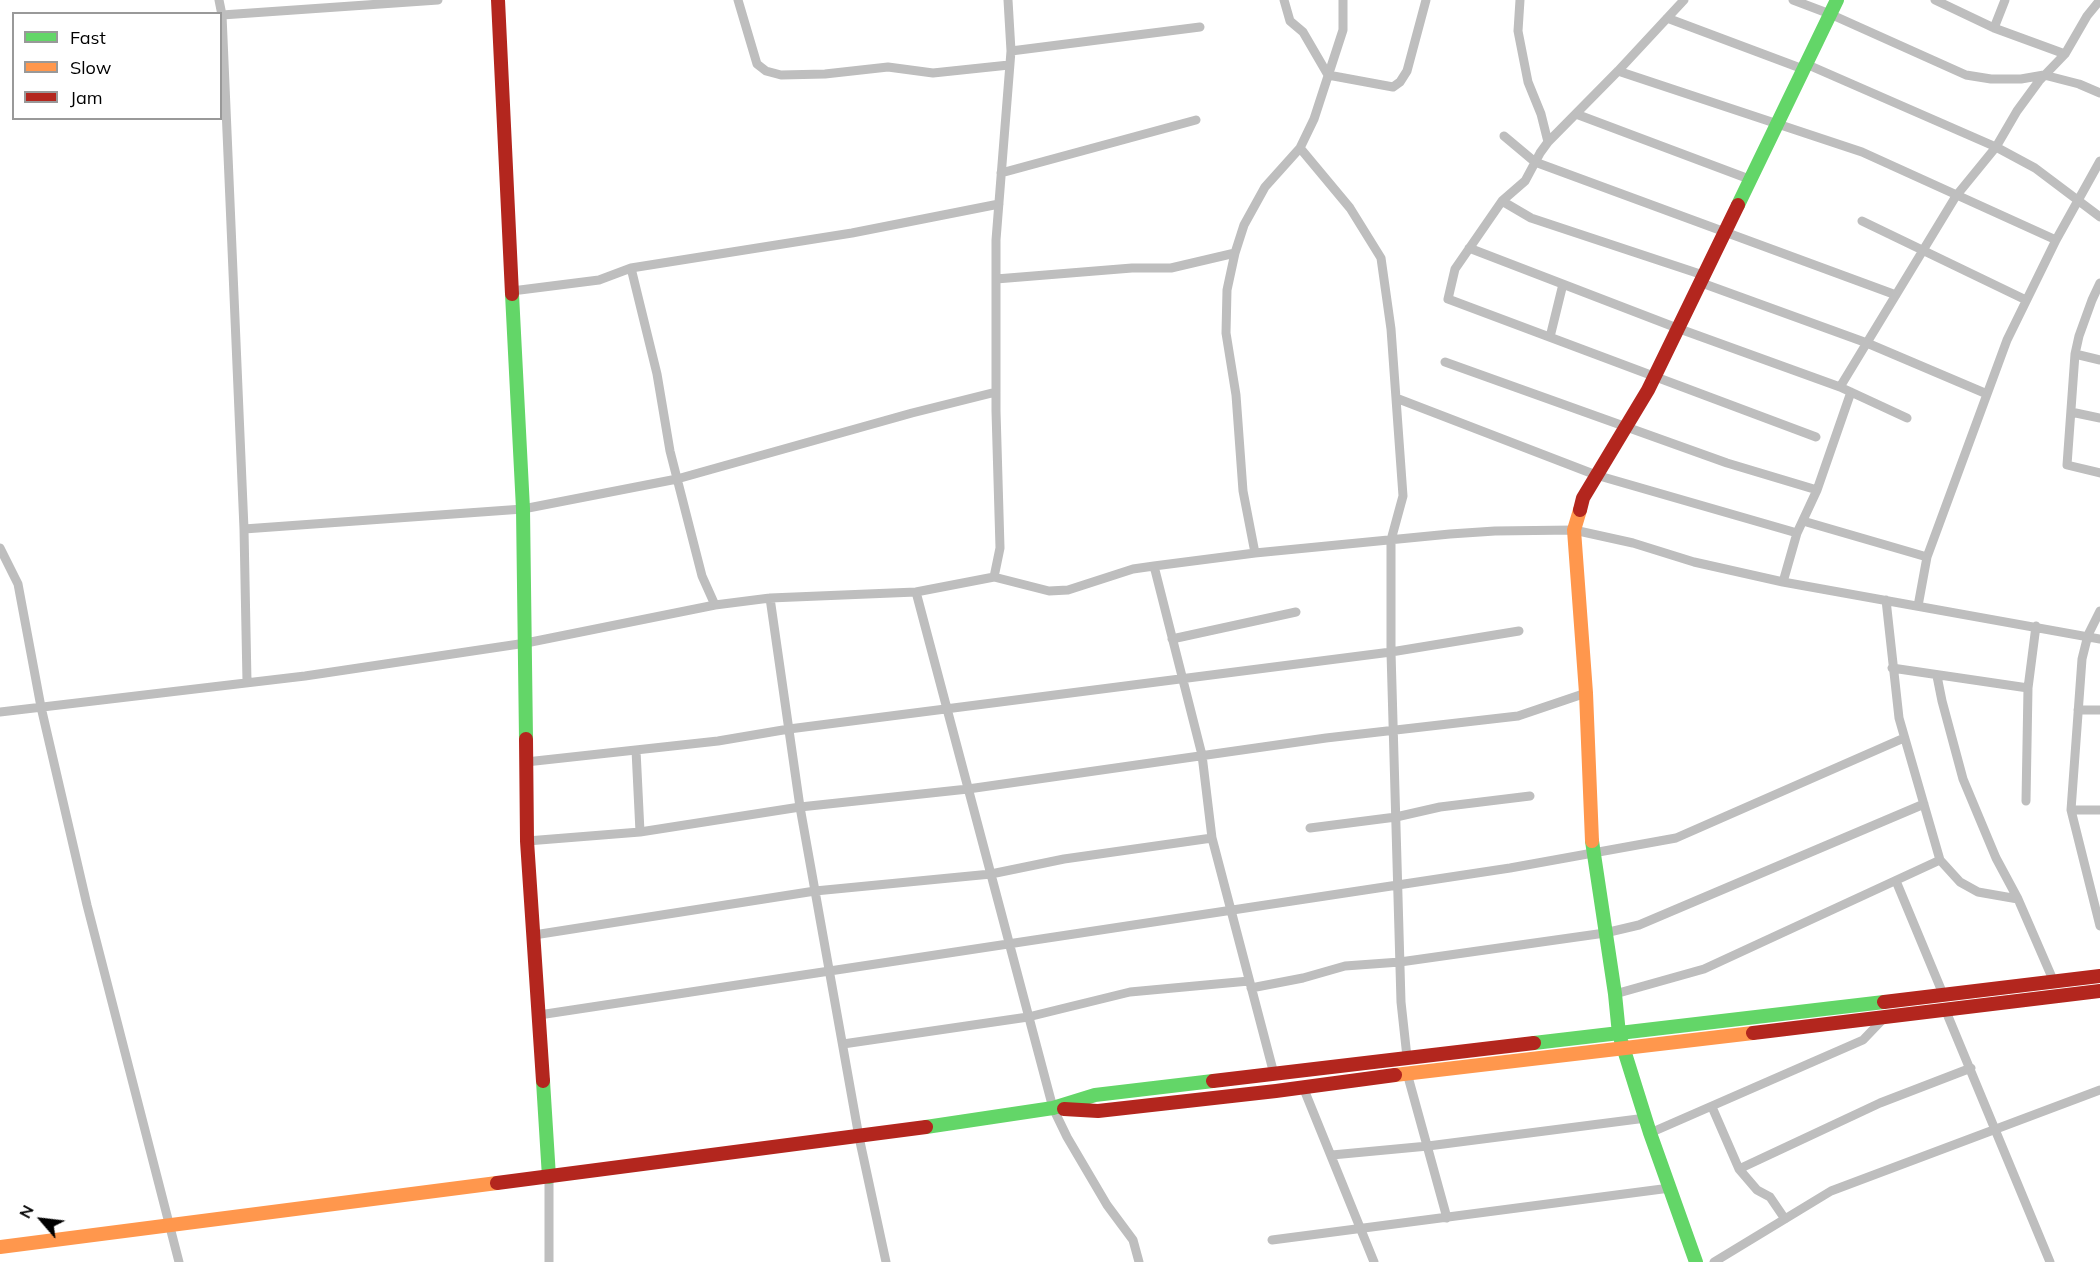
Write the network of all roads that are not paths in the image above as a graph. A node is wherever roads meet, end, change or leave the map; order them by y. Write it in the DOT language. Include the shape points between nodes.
graph roads {
  1 [pos="438,0"];
  2 [pos="498,0"];
  3 [pos="738,0"];
  4 [pos="1008,0"];
  5 [pos="1284,0"];
  6 [pos="1343,0"];
  7 [pos="1426,0"];
  8 [pos="1520,0"];
  9 [pos="1684,0"];
  10 [pos="1792,0"];
  11 [pos="1837,0"];
  12 [pos="2005,0"];
  13 [pos="2100,0"];
  14 [pos="1937,1"];
  15 [pos="1830,14"];
  16 [pos="222,15"];
  17 [pos="1667,18"];
  18 [pos="1200,27"];
  19 [pos="1994,28"];
  20 [pos="1011,51"];
  21 [pos="2065,54"];
  22 [pos="1010,65"];
  23 [pos="1804,67"];
  24 [pos="1618,71"];
  25 [pos="1328,75"];
  26 [pos="2044,75"];
  27 [pos="2100,93"];
  28 [pos="1576,114"];
  29 [pos="1196,120"];
  30 [pos="1776,124"];
  31 [pos="1504,136"];
  32 [pos="1548,142"];
  33 [pos="1996,147"];
  34 [pos="1300,148"];
  35 [pos="2100,161"];
  36 [pos="1535,162"];
  37 [pos="1001,173"];
  38 [pos="1749,179"];
  39 [pos="1956,196"];
  40 [pos="2079,199"];
  41 [pos="1502,201"];
  42 [pos="999,204"];
  43 [pos="2100,217"];
  44 [pos="1862,221"];
  45 [pos="1723,232"];
  46 [pos="2056,240"];
  47 [pos="1469,248"];
  48 [pos="1923,251"];
  49 [pos="1235,254"];
  50 [pos="631,268"];
  51 [pos="996,279"];
  52 [pos="1701,279"];
  53 [pos="2100,283"];
  54 [pos="1563,284"];
  55 [pos="512,291"];
  56 [pos="1896,295"];
  57 [pos="2026,300"];
  58 [pos="2096,301"];
  59 [pos="1677,328"];
  60 [pos="1550,337"];
  61 [pos="1867,343"];
  62 [pos="2075,354"];
  63 [pos="2100,360"];
  64 [pos="1445,362"];
  65 [pos="1654,377"];
  66 [pos="1840,387"];
  67 [pos="996,392"];
  68 [pos="1851,392"];
  69 [pos="1987,394"];
  70 [pos="1396,398"];
  71 [pos="2071,412"];
  72 [pos="1907,418"];
  73 [pos="2100,418"];
  74 [pos="1625,428"];
  75 [pos="1816,437"];
  76 [pos="2100,473"];
  77 [pos="1596,475"];
  78 [pos="677,479"];
  79 [pos="1817,490"];
  80 [pos="523,509"];
  81 [pos="1803,521"];
  82 [pos="244,529"];
  83 [pos="1574,530"];
  84 [pos="1797,534"];
  85 [pos="1391,540"];
  86 [pos="0,548"];
  87 [pos="1255,553"];
  88 [pos="1927,557"];
  89 [pos="1154,566"];
  90 [pos="994,577"];
  91 [pos="1783,582"];
  92 [pos="916,592"];
  93 [pos="770,598"];
  94 [pos="1886,600"];
  95 [pos="715,605"];
  96 [pos="1918,606"];
  97 [pos="2100,611"];
  98 [pos="1296,612"];
  99 [pos="2036,626"];
  100 [pos="1519,631"];
  101 [pos="2088,635"];
  102 [pos="1172,639"];
  103 [pos="2100,639"];
  104 [pos="526,643"];
  105 [pos="1391,652"];
  106 [pos="1892,668"];
  107 [pos="1937,676"];
  108 [pos="1182,678"];
  109 [pos="247,682"];
  110 [pos="2028,688"];
  111 [pos="1586,693"];
  112 [pos="41,707"];
  113 [pos="947,710"];
  114 [pos="2078,710"];
  115 [pos="2100,710"];
  116 [pos="0,712"];
  117 [pos="789,729"];
  118 [pos="1395,730"];
  119 [pos="1904,738"];
  120 [pos="636,750"];
  121 [pos="1202,756"];
  122 [pos="526,762"];
  123 [pos="968,789"];
  124 [pos="1530,796"];
  125 [pos="2026,801"];
  126 [pos="1923,804"];
  127 [pos="800,807"];
  128 [pos="2071,810"];
  129 [pos="2100,810"];
  130 [pos="1396,817"];
  131 [pos="1310,828"];
  132 [pos="640,832"];
  133 [pos="1212,838"];
  134 [pos="527,841"];
  135 [pos="1593,854"];
  136 [pos="1940,860"];
  137 [pos="991,874"];
  138 [pos="1896,881"];
  139 [pos="1399,884"];
  140 [pos="815,891"];
  141 [pos="2018,899"];
  142 [pos="1229,911"];
  143 [pos="2100,926"];
  144 [pos="1605,933"];
  145 [pos="534,935"];
  146 [pos="1009,944"];
  147 [pos="1400,962"];
  148 [pos="830,972"];
  149 [pos="2100,976"];
  150 [pos="2054,982"];
  151 [pos="1250,984"];
  152 [pos="2100,991"];
  153 [pos="1615,994"];
  154 [pos="1943,994"];
  155 [pos="1945,1009"];
  156 [pos="539,1015"];
  157 [pos="1886,1016"];
  158 [pos="1028,1017"];
  159 [pos="1619,1034"];
  160 [pos="843,1044"];
  161 [pos="1622,1049"];
  162 [pos="1407,1057"];
  163 [pos="1971,1068"];
  164 [pos="1407,1073"];
  165 [pos="1274,1074"];
  166 [pos="1303,1087"];
  167 [pos="2100,1090"];
  168 [pos="1712,1107"];
  169 [pos="1053,1108"];
  170 [pos="1646,1118"];
  171 [pos="1995,1129"];
  172 [pos="1650,1133"];
  173 [pos="859,1137"];
  174 [pos="1428,1146"];
  175 [pos="1332,1155"];
  176 [pos="1739,1169"];
  177 [pos="549,1177"];
  178 [pos="1670,1188"];
  179 [pos="1447,1218"];
  180 [pos="1785,1219"];
  181 [pos="169,1225"];
  182 [pos="1362,1229"];
  183 [pos="1272,1240"];
  184 [pos="0,1247"];
  185 [pos="178,1262"];
  186 [pos="549,1262"];
  187 [pos="886,1262"];
  188 [pos="1139,1262"];
  189 [pos="1374,1262"];
  190 [pos="1696,1262"];
  191 [pos="1714,1262"];
  192 [pos="2050,1262"];
  1 -- 16 [label="street"];
  2 -- 55 [label="street"];
  3 -- 22 [label="street" via="757,64 781,75 888,67 933,73"];
  4 -- 20 [label="street"];
  5 -- 25 [label="street" via="1290,21 1303,32"];
  6 -- 25 [label="street" via="1343,30"];
  7 -- 25 [label="street" via="1407,71 1400,82 1392,87"];
  8 -- 32 [label="street" via="1518,32 1528,82"];
  9 -- 17 [label="street"];
  10 -- 15 [label="street"];
  11 -- 15 [label="street"];
  12 -- 19 [label="street"];
  13 -- 21 [label="street"];
  14 -- 19 [label="street"];
  15 -- 23 [label="street"];
  15 -- 26 [label="street" via="1966,75 2021,79"];
  16 -- 82 [label="street"];
  17 -- 23 [label="street"];
  17 -- 24 [label="street"];
  18 -- 20 [label="street"];
  19 -- 21 [label="street"];
  20 -- 22 [label="street"];
  21 -- 26 [label="street"];
  22 -- 37 [label="street"];
  23 -- 30 [label="street"];
  23 -- 33 [label="street"];
  24 -- 28 [label="street"];
  24 -- 30 [label="street"];
  25 -- 34 [label="street"];
  26 -- 27 [label="street"];
  26 -- 33 [label="street"];
  28 -- 32 [label="street"];
  28 -- 38 [label="street"];
  29 -- 37 [label="street"];
  30 -- 38 [label="street"];
  30 -- 39 [label="street" via="1863,152"];
  31 -- 36 [label="street"];
  32 -- 36 [label="street"];
  33 -- 39 [label="street"];
  33 -- 40 [label="street"];
  34 -- 49 [label="street" via="1265,187 1244,225"];
  34 -- 70 [label="street" via="1350,208 1381,258"];
  35 -- 40 [label="street"];
  36 -- 41 [label="street" via="1525,181"];
  36 -- 45 [label="street"];
  37 -- 42 [label="street"];
  38 -- 45 [label="street"];
  39 -- 46 [label="street"];
  39 -- 48 [label="street"];
  40 -- 43 [label="street"];
  40 -- 46 [label="street"];
  41 -- 47 [label="street"];
  41 -- 52 [label="street" via="1531,218"];
  42 -- 50 [label="street" via="852,233"];
  42 -- 51 [label="street"];
  44 -- 48 [label="street"];
  45 -- 52 [label="street"];
  45 -- 56 [label="street"];
  46 -- 57 [label="street"];
  47 -- 54 [label="street"];
  47 -- 60 [label="street" via="1455,269 1448,299"];
  48 -- 56 [label="street"];
  48 -- 57 [label="street"];
  49 -- 51 [label="street" via="1171,268"];
  49 -- 87 [label="street" via="1227,290 1226,333 1236,395 1243,491"];
  50 -- 55 [label="street" via="599,280"];
  50 -- 78 [label="street"];
  51 -- 67 [label="street"];
  52 -- 59 [label="street"];
  52 -- 61 [label="street"];
  53 -- 58 [label="street"];
  54 -- 59 [label="street"];
  54 -- 60 [label="street"];
  55 -- 80 [label="street"];
  56 -- 61 [label="street"];
  57 -- 69 [label="street"];
  58 -- 62 [label="street"];
  59 -- 65 [label="street"];
  59 -- 66 [label="street"];
  60 -- 65 [label="street"];
  61 -- 66 [label="street"];
  61 -- 69 [label="street"];
  62 -- 63 [label="street"];
  62 -- 71 [label="street"];
  64 -- 74 [label="street"];
  65 -- 74 [label="street"];
  65 -- 75 [label="street"];
  66 -- 68 [label="street"];
  67 -- 78 [label="street"];
  67 -- 90 [label="street" via="1000,548"];
  68 -- 72 [label="street"];
  68 -- 79 [label="street"];
  69 -- 88 [label="street"];
  70 -- 77 [label="street"];
  70 -- 85 [label="street" via="1403,496"];
  71 -- 73 [label="street"];
  71 -- 76 [label="street" via="2067,465"];
  74 -- 77 [label="street"];
  74 -- 79 [label="street"];
  77 -- 83 [label="street" via="1583,498"];
  77 -- 84 [label="street"];
  78 -- 80 [label="street"];
  78 -- 95 [label="street" via="702,576"];
  79 -- 81 [label="street"];
  80 -- 82 [label="street"];
  80 -- 104 [label="street"];
  81 -- 84 [label="street"];
  81 -- 88 [label="street"];
  82 -- 109 [label="street"];
  83 -- 85 [label="street"];
  83 -- 91 [label="street"];
  83 -- 111 [label="street"];
  84 -- 91 [label="street"];
  85 -- 87 [label="street"];
  85 -- 105 [label="street"];
  86 -- 112 [label="street" via="18,584"];
  87 -- 89 [label="street"];
  88 -- 96 [label="street"];
  89 -- 90 [label="street" via="1132,569 1068,590 1049,591"];
  89 -- 102 [label="street"];
  90 -- 92 [label="street"];
  91 -- 94 [label="street"];
  92 -- 93 [label="street"];
  92 -- 113 [label="street"];
  93 -- 95 [label="street"];
  93 -- 117 [label="street"];
  94 -- 96 [label="street"];
  94 -- 106 [label="street"];
  95 -- 104 [label="street"];
  96 -- 99 [label="street"];
  97 -- 101 [label="street"];
  98 -- 102 [label="street"];
  99 -- 101 [label="street"];
  99 -- 110 [label="street"];
  100 -- 105 [label="street"];
  101 -- 103 [label="street"];
  101 -- 114 [label="street"];
  102 -- 108 [label="street"];
  104 -- 109 [label="street"];
  104 -- 122 [label="street"];
  105 -- 108 [label="street"];
  105 -- 118 [label="street"];
  106 -- 107 [label="street"];
  106 -- 119 [label="street"];
  107 -- 110 [label="street"];
  107 -- 141 [label="street" via="1963,779"];
  108 -- 113 [label="street"];
  108 -- 121 [label="street"];
  109 -- 112 [label="street"];
  110 -- 125 [label="street"];
  111 -- 118 [label="street" via="1518,716"];
  111 -- 135 [label="street"];
  112 -- 116 [label="street"];
  112 -- 181 [label="street"];
  113 -- 117 [label="street"];
  113 -- 123 [label="street"];
  114 -- 115 [label="street"];
  114 -- 128 [label="street"];
  117 -- 120 [label="street"];
  117 -- 127 [label="street"];
  118 -- 121 [label="street"];
  118 -- 130 [label="street"];
  119 -- 126 [label="street"];
  119 -- 135 [label="street" via="1677,838"];
  120 -- 122 [label="street"];
  120 -- 132 [label="street"];
  121 -- 123 [label="street"];
  121 -- 133 [label="street"];
  122 -- 134 [label="street"];
  123 -- 127 [label="street"];
  123 -- 137 [label="street"];
  124 -- 130 [label="street" via="1440,807"];
  126 -- 136 [label="street"];
  126 -- 144 [label="street" via="1639,925"];
  127 -- 132 [label="street"];
  127 -- 140 [label="street"];
  128 -- 129 [label="street"];
  128 -- 143 [label="street"];
  130 -- 131 [label="street"];
  130 -- 139 [label="street"];
  132 -- 134 [label="street"];
  133 -- 137 [label="street" via="1064,859"];
  133 -- 142 [label="street"];
  134 -- 145 [label="street"];
  135 -- 139 [label="street"];
  135 -- 144 [label="street"];
  136 -- 138 [label="street"];
  136 -- 141 [label="street" via="1960,882 1978,892"];
  137 -- 140 [label="street"];
  137 -- 146 [label="street"];
  138 -- 153 [label="street" via="1704,969"];
  138 -- 154 [label="street"];
  139 -- 142 [label="street"];
  139 -- 147 [label="street"];
  140 -- 145 [label="street"];
  140 -- 148 [label="street"];
  141 -- 150 [label="street"];
  142 -- 146 [label="street"];
  142 -- 151 [label="street"];
  144 -- 147 [label="street"];
  144 -- 153 [label="street"];
  145 -- 156 [label="street"];
  146 -- 148 [label="street"];
  146 -- 158 [label="street"];
  147 -- 151 [label="street" via="1345,966 1303,978"];
  147 -- 162 [label="street"];
  148 -- 156 [label="street"];
  148 -- 160 [label="street"];
  149 -- 150 [label="street"];
  150 -- 154 [label="street"];
  151 -- 158 [label="street" via="1130,993"];
  151 -- 165 [label="street"];
  152 -- 155 [label="street"];
  153 -- 159 [label="street"];
  154 -- 159 [label="street"];
  155 -- 157 [label="street"];
  155 -- 163 [label="street"];
  156 -- 177 [label="street"];
  157 -- 161 [label="street"];
  157 -- 168 [label="street" via="1863,1040"];
  158 -- 160 [label="street"];
  158 -- 169 [label="street"];
  159 -- 161 [label="street"];
  159 -- 162 [label="street"];
  160 -- 173 [label="street"];
  161 -- 164 [label="street"];
  161 -- 170 [label="street"];
  162 -- 165 [label="street"];
  163 -- 171 [label="street"];
  163 -- 176 [label="street" via="1880,1102"];
  164 -- 166 [label="street"];
  164 -- 174 [label="street"];
  165 -- 169 [label="street" via="1095,1095"];
  166 -- 169 [label="street" via="1098,1111"];
  166 -- 175 [label="street"];
  167 -- 171 [label="street"];
  168 -- 172 [label="street"];
  168 -- 176 [label="street"];
  169 -- 173 [label="street"];
  169 -- 188 [label="street" via="1107,1204 1133,1240"];
  170 -- 172 [label="street"];
  170 -- 174 [label="street"];
  171 -- 180 [label="street" via="1831,1191"];
  171 -- 192 [label="street"];
  172 -- 178 [label="street"];
  173 -- 177 [label="street"];
  173 -- 187 [label="street"];
  174 -- 175 [label="street"];
  174 -- 179 [label="street"];
  175 -- 182 [label="street"];
  176 -- 180 [label="street" via="1757,1190 1770,1197"];
  177 -- 181 [label="street"];
  177 -- 186 [label="street"];
  178 -- 179 [label="street"];
  178 -- 190 [label="street"];
  179 -- 182 [label="street"];
  180 -- 191 [label="street"];
  181 -- 184 [label="street"];
  181 -- 185 [label="street"];
  182 -- 183 [label="street"];
  182 -- 189 [label="street"];
}
